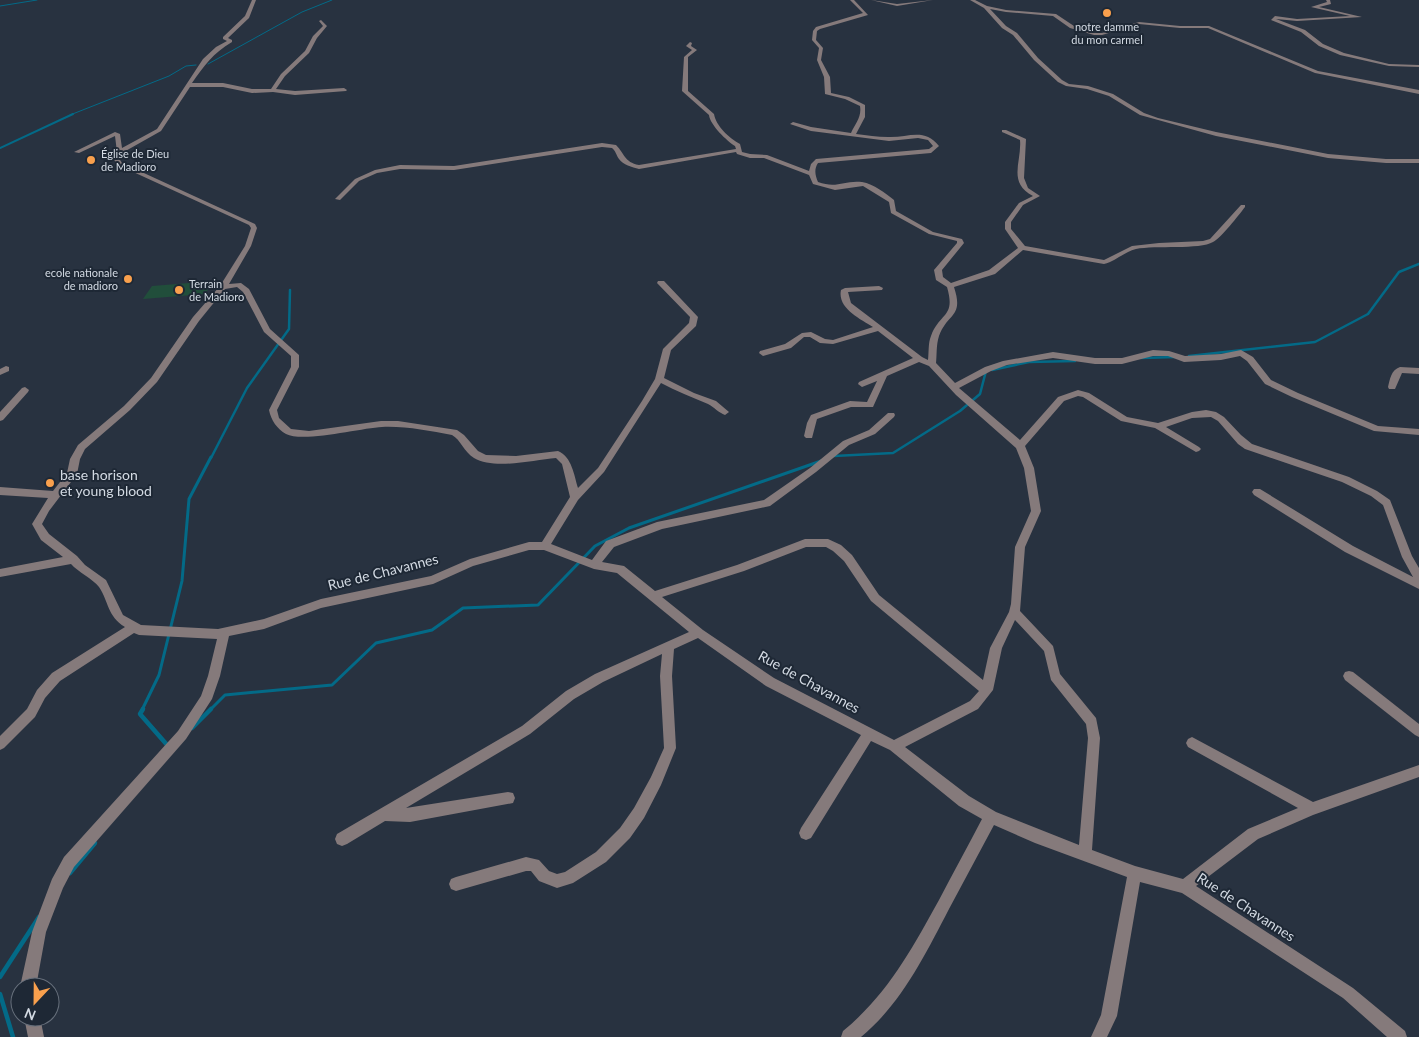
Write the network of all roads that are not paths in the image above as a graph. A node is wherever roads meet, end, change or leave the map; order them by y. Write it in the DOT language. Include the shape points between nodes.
graph roads {
  1 [pos="254,0"];
  2 [pos="852,0"];
  3 [pos="873,0"];
  4 [pos="932,0"];
  5 [pos="972,0"];
  6 [pos="1328,0"];
  7 [pos="986,7"];
  8 [pos="321,21"];
  9 [pos="690,43"];
  10 [pos="1419,66"];
  11 [pos="188,85"];
  12 [pos="273,90"];
  13 [pos="344,90"];
  14 [pos="1419,92"];
  15 [pos="793,124"];
  16 [pos="1004,131"];
  17 [pos="853,134"];
  18 [pos="739,150"];
  19 [pos="77,152"];
  20 [pos="120,152"];
  21 [pos="1419,161"];
  22 [pos="811,174"];
  23 [pos="338,199"];
  24 [pos="1242,206"];
  25 [pos="1022,248"];
  26 [pos="661,283"];
  27 [pos="950,286"];
  28 [pos="223,287"];
  29 [pos="879,288"];
  30 [pos="879,328"];
  31 [pos="764,354"];
  32 [pos="919,359"];
  33 [pos="932,364"];
  34 [pos="1419,371"];
  35 [pos="883,376"];
  36 [pos="658,379"];
  37 [pos="862,384"];
  38 [pos="1392,387"];
  39 [pos="25,390"];
  40 [pos="956,390"];
  41 [pos="725,412"];
  42 [pos="892,415"];
  43 [pos="0,418"];
  44 [pos="1158,426"];
  45 [pos="1419,432"];
  46 [pos="808,436"];
  47 [pos="1020,446"];
  48 [pos="1196,449"];
  49 [pos="0,491"];
  50 [pos="1257,492"];
  51 [pos="57,495"];
  52 [pos="575,497"];
  53 [pos="545,546"];
  54 [pos="73,559"];
  55 [pos="592,564"];
  56 [pos="0,573"];
  57 [pos="1419,578"];
  58 [pos="1419,585"];
  59 [pos="652,596"];
  60 [pos="1014,612"];
  61 [pos="137,629"];
  62 [pos="224,632"];
  63 [pos="699,633"];
  64 [pos="669,646"];
  65 [pos="1349,676"];
  66 [pos="987,690"];
  67 [pos="1419,731"];
  68 [pos="869,734"];
  69 [pos="1192,743"];
  70 [pos="0,744"];
  71 [pos="894,746"];
  72 [pos="1419,771"];
  73 [pos="508,798"];
  74 [pos="1312,809"];
  75 [pos="384,814"];
  76 [pos="991,816"];
  77 [pos="806,833"];
  78 [pos="342,839"];
  79 [pos="1085,854"];
  80 [pos="1135,873"];
  81 [pos="456,884"];
  82 [pos="1185,887"];
  83 [pos="30,977"];
  84 [pos="849,1037"];
  85 [pos="1098,1037"];
  86 [pos="1399,1037"];
  1 -- 11 [label="street" via="247,17 226,38 230,41 211,54"];
  2 -- 17 [label="street" via="866,14 818,28 814,40 821,48 818,60 827,77 828,94 853,100 864,109"];
  3 -- 4 [label="street" via="898,5"];
  5 -- 7 [label="street"];
  6 -- 10 [label="street" via="1329,4 1313,7 1360,17 1298,20 1275,17 1272,20 1303,32 1342,54 1389,65"];
  7 -- 14 [label="street" via="1054,15 1072,27 1094,34 1109,33 1139,23 1209,27 1317,72"];
  7 -- 21 [label="street" via="1060,81 1111,95 1156,119 1328,156"];
  8 -- 12 [label="street" via="325,26 307,52 283,75"];
  9 -- 18 [label="street" via="688,46 695,50 686,57 685,91 712,115"];
  11 -- 12 [label="street" via="213,84 245,91"];
  11 -- 20 [label="street" via="159,130"];
  12 -- 13 [label="street" via="295,93"];
  15 -- 17 [label="street"];
  16 -- 25 [label="street" via="1023,139 1021,177 1027,190 1036,196 1021,204 1008,222 1008,229"];
  17 -- 22 [label="street" via="889,139 921,136 936,148 816,162"];
  18 -- 22 [label="street" via="739,153 765,156"];
  18 -- 23 [label="street" via="639,167 620,158 614,146 602,145 454,168 400,167 357,180"];
  19 -- 20 [label="street" via="115,134"];
  20 -- 28 [label="street" via="115,157 120,164 252,224 254,228 248,246"];
  22 -- 27 [label="street" via="815,183 832,188 868,186 892,201 893,212 914,225 960,240 961,243 938,270 939,278"];
  24 -- 25 [label="street" via="1212,240 1204,243 1133,248 1121,251 1104,262"];
  25 -- 27 [label="street" via="992,272"];
  26 -- 36 [label="street" via="690,312 694,321 667,350"];
  27 -- 33 [label="street" via="955,308 936,333"];
  28 -- 51 [label="street" via="196,319 154,380 82,447 72,474"];
  28 -- 52 [label="street" via="238,285 246,291 267,330 295,355 295,366 273,410 275,419 289,432 309,434 398,424 454,432 461,435 475,454 491,460 558,454 566,463"];
  29 -- 30 [label="street" via="845,290 844,295 854,311"];
  30 -- 31 [label="street" via="833,342 811,334 802,335 788,346"];
  30 -- 32 [label="street"];
  32 -- 33 [label="street"];
  32 -- 35 [label="street"];
  33 -- 40 [label="street"];
  34 -- 38 [label="street" via="1400,370"];
  35 -- 37 [label="street"];
  35 -- 46 [label="street" via="870,405 850,404 814,417"];
  36 -- 41 [label="street" via="713,403"];
  36 -- 52 [label="street" via="602,470"];
  39 -- 43 [label="street"];
  40 -- 45 [label="street" via="988,369 1053,354 1095,361 1122,361 1152,354 1169,354 1184,359 1221,358 1241,353 1268,382 1295,395 1378,429"];
  40 -- 47 [label="street"];
  42 -- 55 [label="street" via="872,432 846,443 767,503 661,526 610,544"];
  44 -- 47 [label="street" via="1124,419 1086,396 1074,393 1061,400"];
  44 -- 48 [label="street"];
  44 -- 57 [label="street" via="1203,413 1213,414 1247,445 1346,479 1382,498"];
  47 -- 60 [label="street" via="1029,468 1036,512 1020,548"];
  49 -- 51 [label="street"];
  50 -- 58 [label="street" via="1349,549"];
  51 -- 54 [label="street" via="37,524 45,537"];
  52 -- 53 [label="street"];
  53 -- 55 [label="street, Rue de Chavannes"];
  53 -- 62 [label="street, Rue de Chavannes" via="520,548 470,563 433,580 321,604 264,624"];
  54 -- 56 [label="street"];
  54 -- 61 [label="street" via="102,582 119,618"];
  55 -- 59 [label="street, Rue de Chavannes" via="620,569"];
  59 -- 63 [label="street, Rue de Chavannes"];
  59 -- 66 [label="street" via="805,543 828,543 848,558 874,598"];
  60 -- 66 [label="street" via="996,648"];
  60 -- 79 [label="street" via="1049,648 1055,676 1092,722 1094,738"];
  61 -- 62 [label="street, Rue de Chavannes"];
  61 -- 70 [label="street" via="56,677 31,713"];
  62 -- 83 [label="street" via="206,699 182,735 69,862 38,932"];
  63 -- 64 [label="street"];
  63 -- 68 [label="street, Rue de Chavannes" via="770,682"];
  64 -- 75 [label="street" via="570,695 526,730"];
  64 -- 81 [label="street" via="666,676 670,748 640,813 625,833 602,857 563,880 544,876 534,866 526,864"];
  65 -- 67 [label="street"];
  66 -- 71 [label="street" via="974,705"];
  68 -- 71 [label="street, Rue de Chavannes"];
  68 -- 77 [label="street"];
  69 -- 74 [label="street"];
  71 -- 76 [label="street, Rue de Chavannes" via="964,801"];
  72 -- 74 [label="street"];
  73 -- 75 [label="street" via="410,815"];
  74 -- 82 [label="street" via="1253,834"];
  75 -- 78 [label="street"];
  76 -- 79 [label="street, Rue de Chavannes"];
  76 -- 84 [label="street" via="920,952 880,1007"];
  79 -- 80 [label="street, Rue de Chavannes"];
  80 -- 82 [label="street, Rue de Chavannes"];
  80 -- 85 [label="street" via="1109,1016"];
  82 -- 86 [label="street, Rue de Chavannes" via="1348,993"];
}
